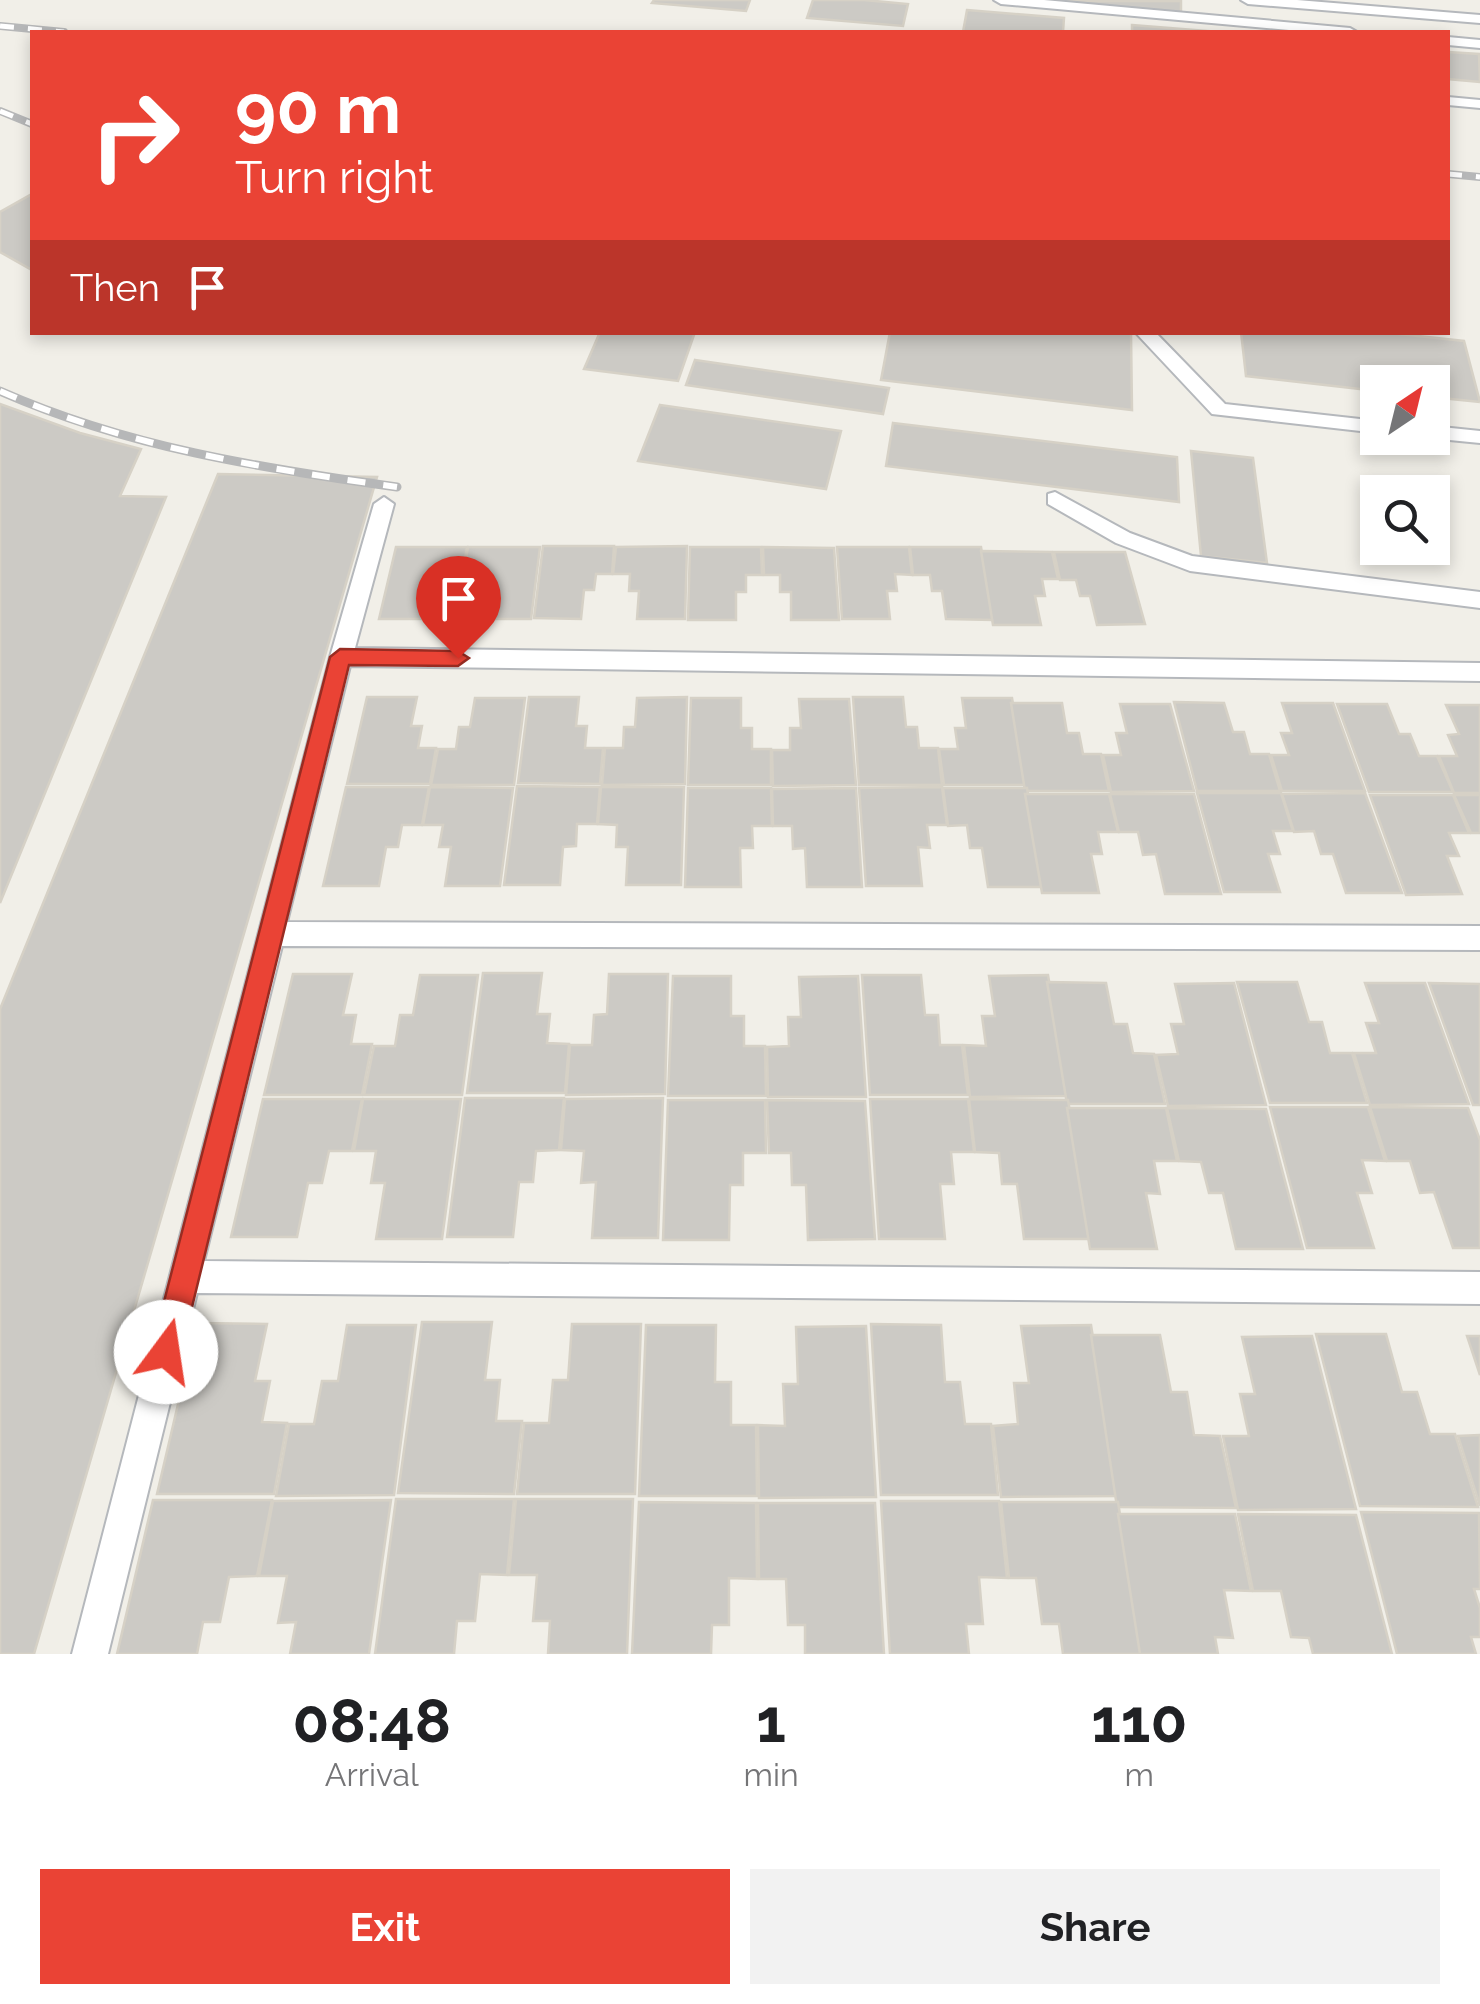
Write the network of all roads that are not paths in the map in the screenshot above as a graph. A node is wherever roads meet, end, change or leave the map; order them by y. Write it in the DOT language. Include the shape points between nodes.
graph roads {
  1 [pos="1001,0"];
  2 [pos="1248,0"];
  3 [pos="1256,1"];
  4 [pos="1480,18"];
  5 [pos="1261,25"];
  6 [pos="1325,30"];
  7 [pos="1450,41"];
  8 [pos="1480,44"];
  9 [pos="1450,101"];
  10 [pos="1480,104"];
  11 [pos="1147,335"];
  12 [pos="1360,424"];
  13 [pos="1450,434"];
  14 [pos="1480,437"];
  15 [pos="1054,499"];
  16 [pos="384,504"];
  17 [pos="1480,600"];
  18 [pos="340,657"];
  19 [pos="1480,672"];
  20 [pos="271,934"];
  21 [pos="1480,938"];
  22 [pos="185,1277"];
  23 [pos="1480,1288"];
  24 [pos="90,1654"];
  1 -- 5 [label="lane"];
  2 -- 3 [label="lane"];
  3 -- 4 [label="lane"];
  3 -- 5 [label="lane"];
  5 -- 6 [label="lane"];
  7 -- 8 [label="lane"];
  9 -- 10 [label="lane"];
  11 -- 12 [label="lane" via="1219,410"];
  13 -- 14 [label="lane"];
  15 -- 17 [label="lane" via="1122,538 1190,563"];
  16 -- 18 [label="lane"];
  18 -- 19 [label="lane"];
  18 -- 20 [label="lane"];
  20 -- 21 [label="lane"];
  20 -- 22 [label="lane"];
  22 -- 23 [label="lane"];
  22 -- 24 [label="lane"];
}
